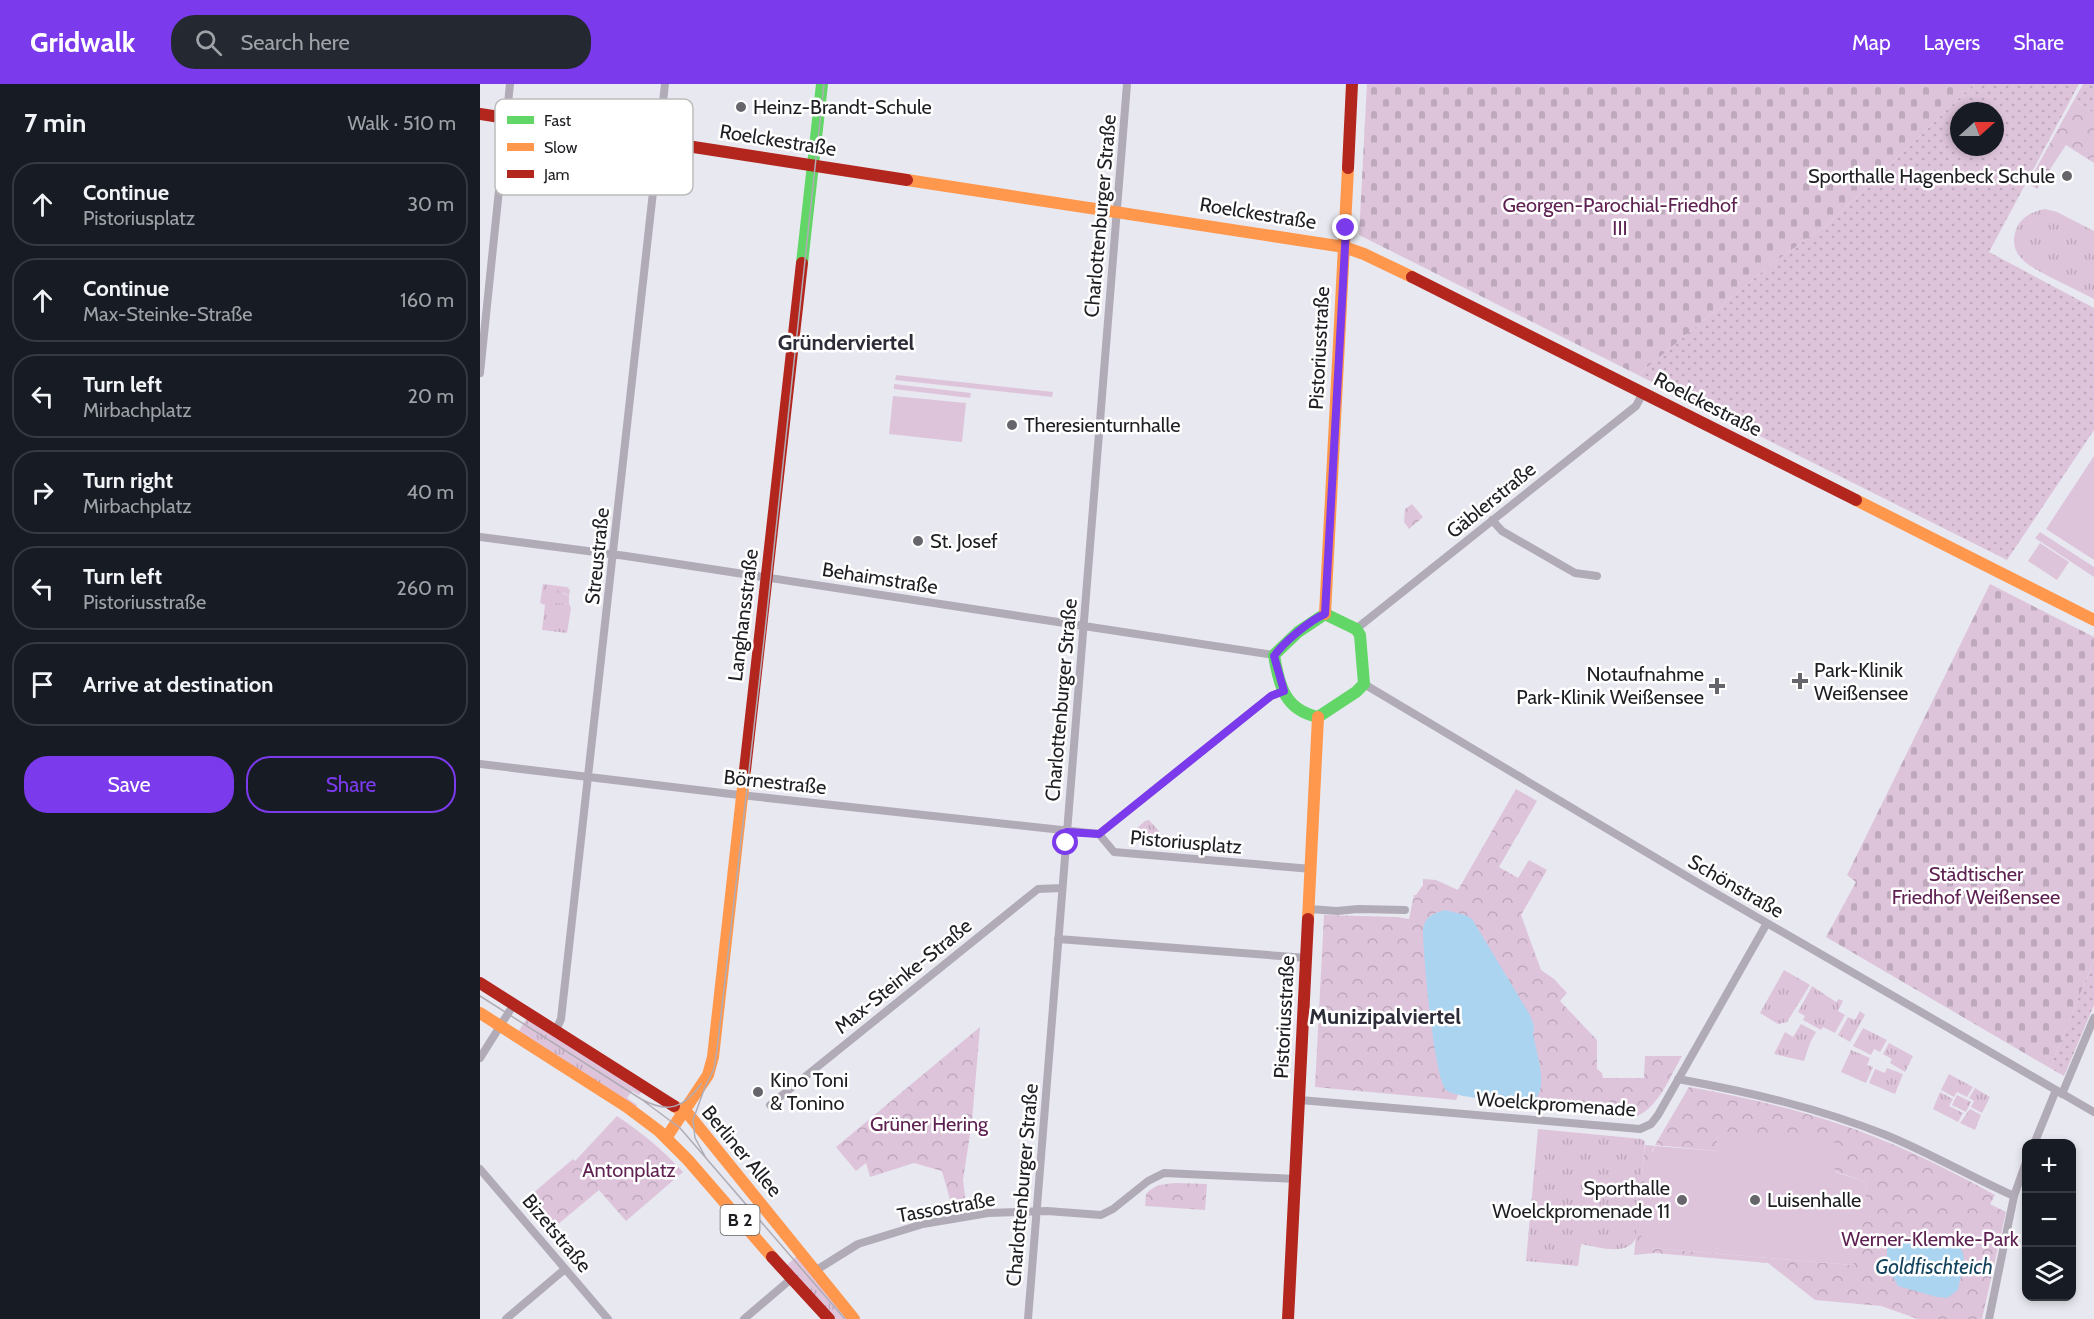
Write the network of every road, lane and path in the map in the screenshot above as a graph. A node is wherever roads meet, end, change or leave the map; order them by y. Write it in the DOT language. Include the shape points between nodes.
graph roads {
  1 [pos="510,84"];
  2 [pos="665,84"];
  3 [pos="822,84"];
  4 [pos="1127,84"];
  5 [pos="1352,84"];
  6 [pos="509,99"];
  7 [pos="664,99"];
  8 [pos="480,114"];
  9 [pos="495,116"];
  10 [pos="693,147"];
  11 [pos="814,165"];
  12 [pos="500,195"];
  13 [pos="654,195"];
  14 [pos="1117,211"];
  15 [pos="1344,247"];
  16 [pos="480,373"];
  17 [pos="1643,393"];
  18 [pos="1492,520"];
  19 [pos="480,537"];
  20 [pos="613,555"];
  21 [pos="1596,576"];
  22 [pos="767,578"];
  23 [pos="1325,614"];
  24 [pos="2094,620"];
  25 [pos="1084,626"];
  26 [pos="1356,628"];
  27 [pos="1274,656"];
  28 [pos="1364,684"];
  29 [pos="1284,691"];
  30 [pos="1318,717"];
  31 [pos="480,764"];
  32 [pos="589,777"];
  33 [pos="743,795"];
  34 [pos="1067,832"];
  35 [pos="1099,834"];
  36 [pos="1312,869"];
  37 [pos="1062,888"];
  38 [pos="1309,909"];
  39 [pos="1405,910"];
  40 [pos="1767,923"];
  41 [pos="1058,939"];
  42 [pos="1307,958"];
  43 [pos="480,983"];
  44 [pos="514,1004"];
  45 [pos="480,1013"];
  46 [pos="2094,1018"];
  47 [pos="500,1026"];
  48 [pos="555,1030"];
  49 [pos="480,1058"];
  50 [pos="1678,1079"];
  51 [pos="2059,1092"];
  52 [pos="1300,1100"];
  53 [pos="770,1105"];
  54 [pos="683,1112"];
  55 [pos="2094,1112"];
  56 [pos="666,1138"];
  57 [pos="2036,1139"];
  58 [pos="480,1169"];
  59 [pos="2022,1173"];
  60 [pos="1296,1179"];
  61 [pos="2014,1196"];
  62 [pos="1036,1212"];
  63 [pos="565,1269"];
  64 [pos="815,1271"];
  65 [pos="791,1279"];
  66 [pos="506,1319"];
  67 [pos="608,1319"];
  68 [pos="744,1319"];
  69 [pos="829,1319"];
  70 [pos="854,1319"];
  71 [pos="1028,1319"];
  72 [pos="1288,1319"];
  73 [pos="1989,1319"];
  1 -- 6 [label="street"];
  2 -- 7 [label="street, Streustraße"];
  3 -- 11 [label="street, Langhansstraße"];
  4 -- 14 [label="street, Charlottenburger Straße"];
  5 -- 15 [label="street, Pistoriusstraße"];
  8 -- 9 [label="street, Roelckestraße"];
  10 -- 11 [label="street, Roelckestraße"];
  11 -- 14 [label="street, Roelckestraße"];
  11 -- 22 [label="street, Langhansstraße"];
  12 -- 16 [label="street"];
  13 -- 20 [label="street, Streustraße"];
  14 -- 15 [label="street, Roelckestraße"];
  14 -- 25 [label="street, Charlottenburger Straße"];
  15 -- 17 [label="street, Roelckestraße"];
  15 -- 23 [label="street, Pistoriusstraße"];
  17 -- 18 [label="street, Gäblerstraße" via="1638,404"];
  17 -- 24 [label="street, Roelckestraße"];
  18 -- 21 [label="street" via="1502,531 1575,573"];
  18 -- 26 [label="street, Gäblerstraße"];
  19 -- 20 [label="street, Behaimstraße"];
  20 -- 22 [label="street, Behaimstraße"];
  20 -- 32 [label="street, Streustraße"];
  22 -- 25 [label="street, Behaimstraße"];
  22 -- 33 [label="street, Langhansstraße"];
  23 -- 26 [label="street"];
  23 -- 27 [label="street"];
  25 -- 27 [label="street, Behaimstraße"];
  25 -- 34 [label="street, Charlottenburger Straße"];
  26 -- 28 [label="street"];
  27 -- 29 [label="street"];
  28 -- 30 [label="street"];
  28 -- 40 [label="street, Schönstraße"];
  29 -- 30 [label="street" via="1293,709"];
  29 -- 35 [label="street" via="1271,696"];
  30 -- 36 [label="street, Pistoriusstraße"];
  31 -- 32 [label="street, Börnestraße"];
  32 -- 33 [label="street, Börnestraße"];
  32 -- 48 [label="street, Streustraße" via="561,1019"];
  33 -- 34 [label="street, Börnestraße"];
  33 -- 54 [label="street, Langhansstraße" via="712,1064"];
  34 -- 35 [label="street"];
  34 -- 37 [label="street, Charlottenburger Straße"];
  35 -- 36 [label="street, Pistoriusplatz" via="1114,852"];
  36 -- 38 [label="street, Pistoriusstraße"];
  37 -- 41 [label="street, Charlottenburger Straße"];
  37 -- 53 [label="street, Max-Steinke-Straße" via="1034,892"];
  38 -- 39 [label="street"];
  38 -- 42 [label="street, Pistoriusstraße"];
  40 -- 50 [label="street, Woelckpromenade"];
  40 -- 51 [label="street, Schönstraße"];
  41 -- 42 [label="street"];
  41 -- 62 [label="street, Charlottenburger Straße"];
  42 -- 52 [label="street, Pistoriusstraße"];
  43 -- 44 [label="street, Berliner Allee / B 2"];
  44 -- 47 [label="street"];
  44 -- 48 [label="street, Berliner Allee / B 2"];
  45 -- 47 [label="street, B 2"];
  46 -- 51 [label="street"];
  47 -- 49 [label="street"];
  47 -- 56 [label="street, B 2" via="627,1107"];
  48 -- 54 [label="street, Berliner Allee / B 2"];
  50 -- 52 [label="street, Woelckpromenade" via="1658,1115 1640,1129"];
  50 -- 61 [label="street" via="1748,1092 1840,1118 1908,1145"];
  51 -- 55 [label="street, Schönstraße"];
  51 -- 57 [label="street"];
  52 -- 60 [label="street, Pistoriusstraße"];
  54 -- 56 [label="street, Langhansstraße"];
  54 -- 64 [label="street, Berliner Allee / B 2" via="704,1132"];
  56 -- 65 [label="street, B 2"];
  58 -- 63 [label="street, Bizetstraße"];
  59 -- 61 [label="street"];
  60 -- 62 [label="street, Tassostraße" via="1164,1173 1101,1215"];
  60 -- 72 [label="street, Pistoriusstraße"];
  61 -- 73 [label="street"];
  62 -- 64 [label="street, Tassostraße" via="988,1213 923,1224 858,1244"];
  62 -- 71 [label="street, Charlottenburger Straße"];
  63 -- 66 [label="street"];
  63 -- 67 [label="street, Bizetstraße"];
  64 -- 70 [label="street, Berliner Allee / B 2"];
  65 -- 68 [label="street"];
  65 -- 69 [label="street, B 2"];
}
